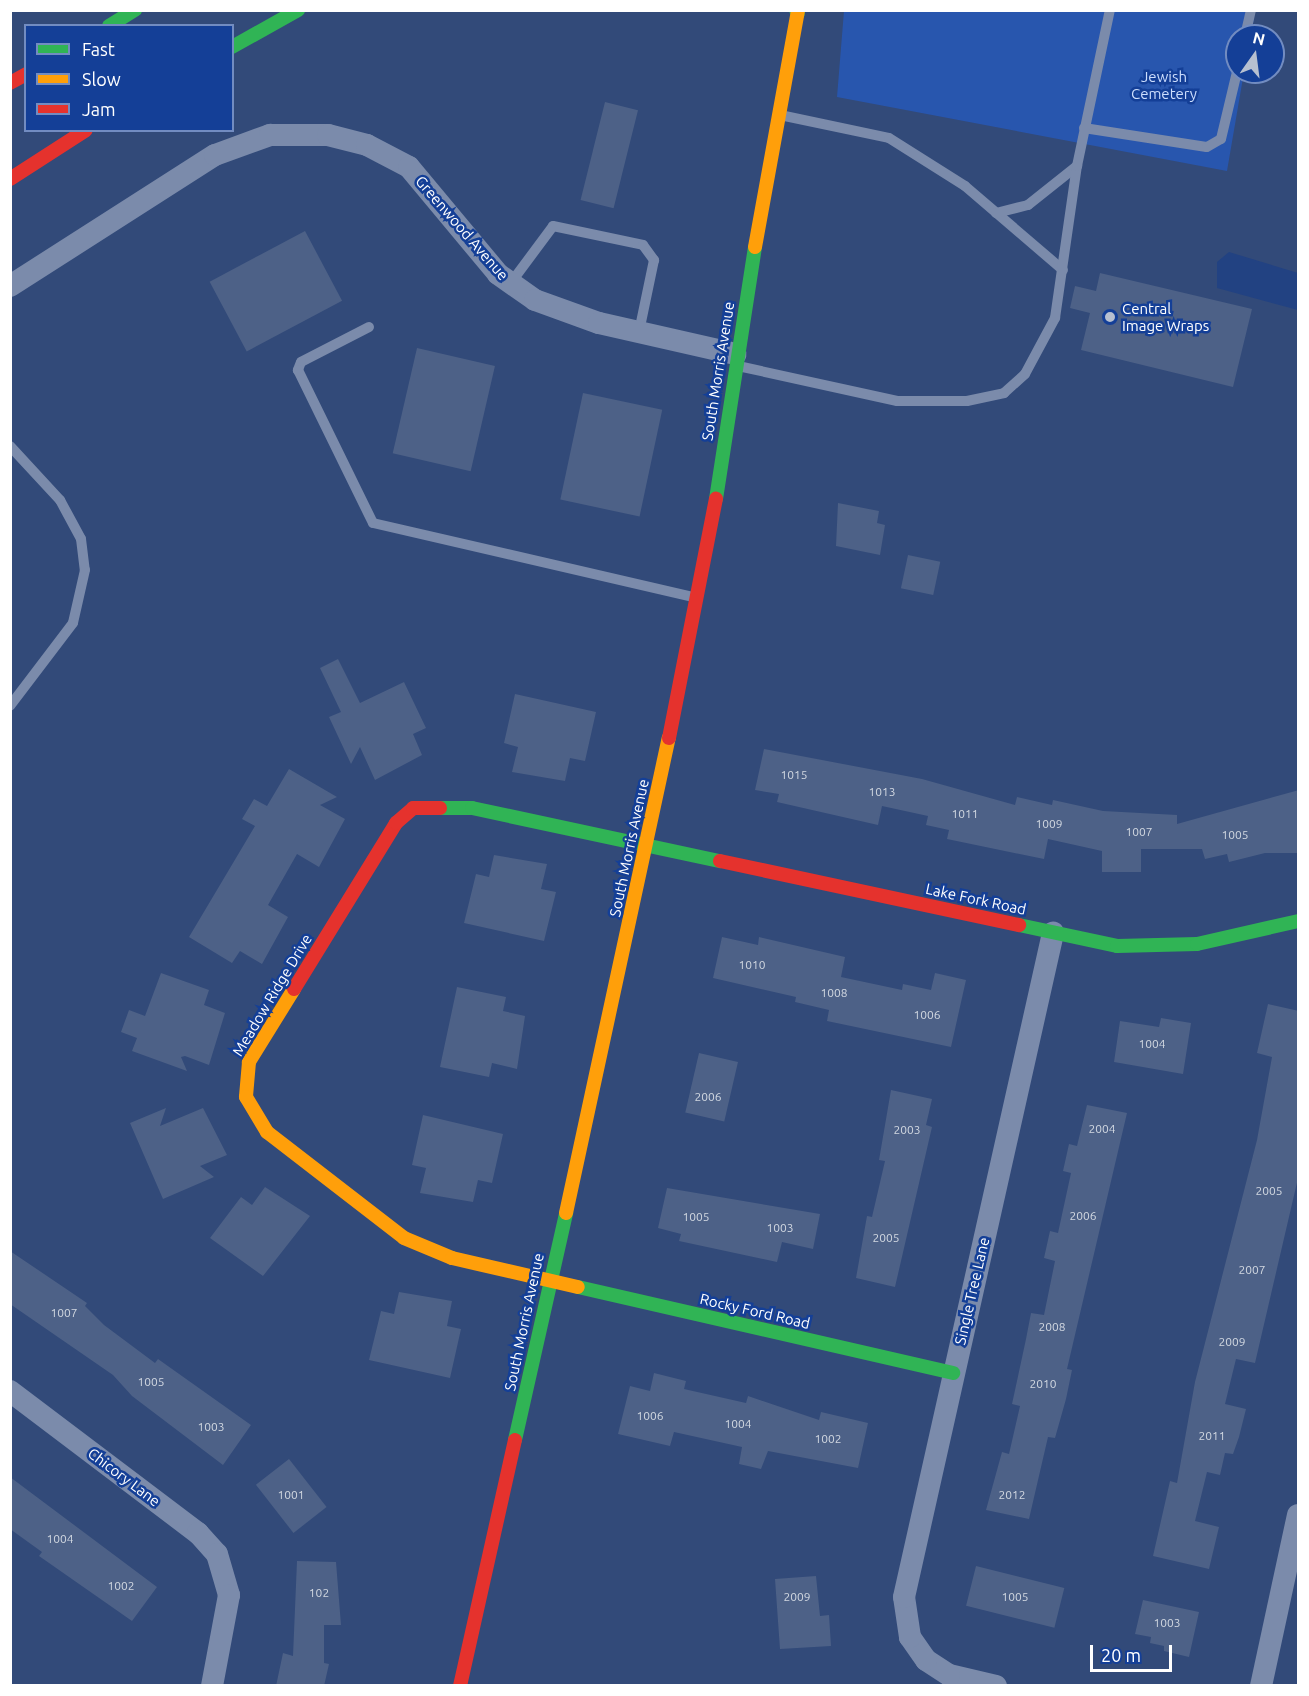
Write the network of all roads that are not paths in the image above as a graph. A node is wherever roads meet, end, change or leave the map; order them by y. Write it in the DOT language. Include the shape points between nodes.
graph roads {
  1 [pos="135,10"];
  2 [pos="298,10"];
  3 [pos="1110,10"];
  4 [pos="797,12"];
  5 [pos="112,24"];
  6 [pos="234,46"];
  7 [pos="24,75"];
  8 [pos="10,83"];
  9 [pos="1234,84"];
  10 [pos="778,114"];
  11 [pos="1084,128"];
  12 [pos="84,132"];
  13 [pos="1077,166"];
  14 [pos="10,179"];
  15 [pos="996,213"];
  16 [pos="1063,270"];
  17 [pos="510,284"];
  18 [pos="10,286"];
  19 [pos="369,327"];
  20 [pos="639,332"];
  21 [pos="736,359"];
  22 [pos="10,446"];
  23 [pos="697,598"];
  24 [pos="10,706"];
  25 [pos="648,843"];
  26 [pos="1299,921"];
  27 [pos="1053,933"];
  28 [pos="549,1282"];
  29 [pos="953,1373"];
  30 [pos="10,1391"];
  31 [pos="1299,1515"];
  32 [pos="212,1686"];
  33 [pos="460,1686"];
  34 [pos="996,1686"];
  35 [pos="1261,1686"];
  1 -- 5 [label="main road"];
  2 -- 6 [label="main road"];
  3 -- 11 [label="lane"];
  4 -- 10 [label="main road, South Morris Avenue"];
  7 -- 8 [label="main road"];
  9 -- 11 [label="lane" via="1221,139 1207,147"];
  10 -- 15 [label="lane" via="889,138"];
  10 -- 21 [label="main road, South Morris Avenue"];
  11 -- 13 [label="lane"];
  12 -- 14 [label="main road"];
  13 -- 15 [label="lane" via="1028,205"];
  13 -- 16 [label="lane"];
  15 -- 16 [label="lane"];
  16 -- 21 [label="lane" via="1055,318 1043,346 1025,374 1004,393 967,401 897,401"];
  17 -- 18 [label="street, Greenwood Avenue" via="409,167 367,146 299,133 270,135 215,155"];
  17 -- 20 [label="street, Greenwood Avenue" via="563,312"];
  17 -- 20 [label="lane" via="553,226 644,245 654,260"];
  19 -- 23 [label="lane" via="301,362 298,370 373,523"];
  20 -- 21 [label="street, Greenwood Avenue"];
  21 -- 23 [label="main road, South Morris Avenue"];
  22 -- 24 [label="lane" via="60,500 81,539 85,570 73,623"];
  23 -- 25 [label="main road, South Morris Avenue"];
  25 -- 27 [label="main road, Lake Fork Road"];
  25 -- 28 [label="main road, South Morris Avenue"];
  25 -- 28 [label="main road, Meadow Ridge Drive" via="453,805 413,808 396,824 245,1076 249,1106 267,1132 404,1238 452,1258"];
  26 -- 27 [label="main road, Lake Fork Road" via="1170,948 1117,946"];
  27 -- 29 [label="street, Single Tree Lane"];
  28 -- 29 [label="main road, Rocky Ford Road"];
  28 -- 33 [label="main road, South Morris Avenue"];
  29 -- 34 [label="street, Single Tree Lane" via="904,1597 906,1624 916,1648 949,1675"];
  30 -- 32 [label="street, Chicory Lane" via="198,1533 226,1574 228,1610"];
  31 -- 35 [label="street"];
}
